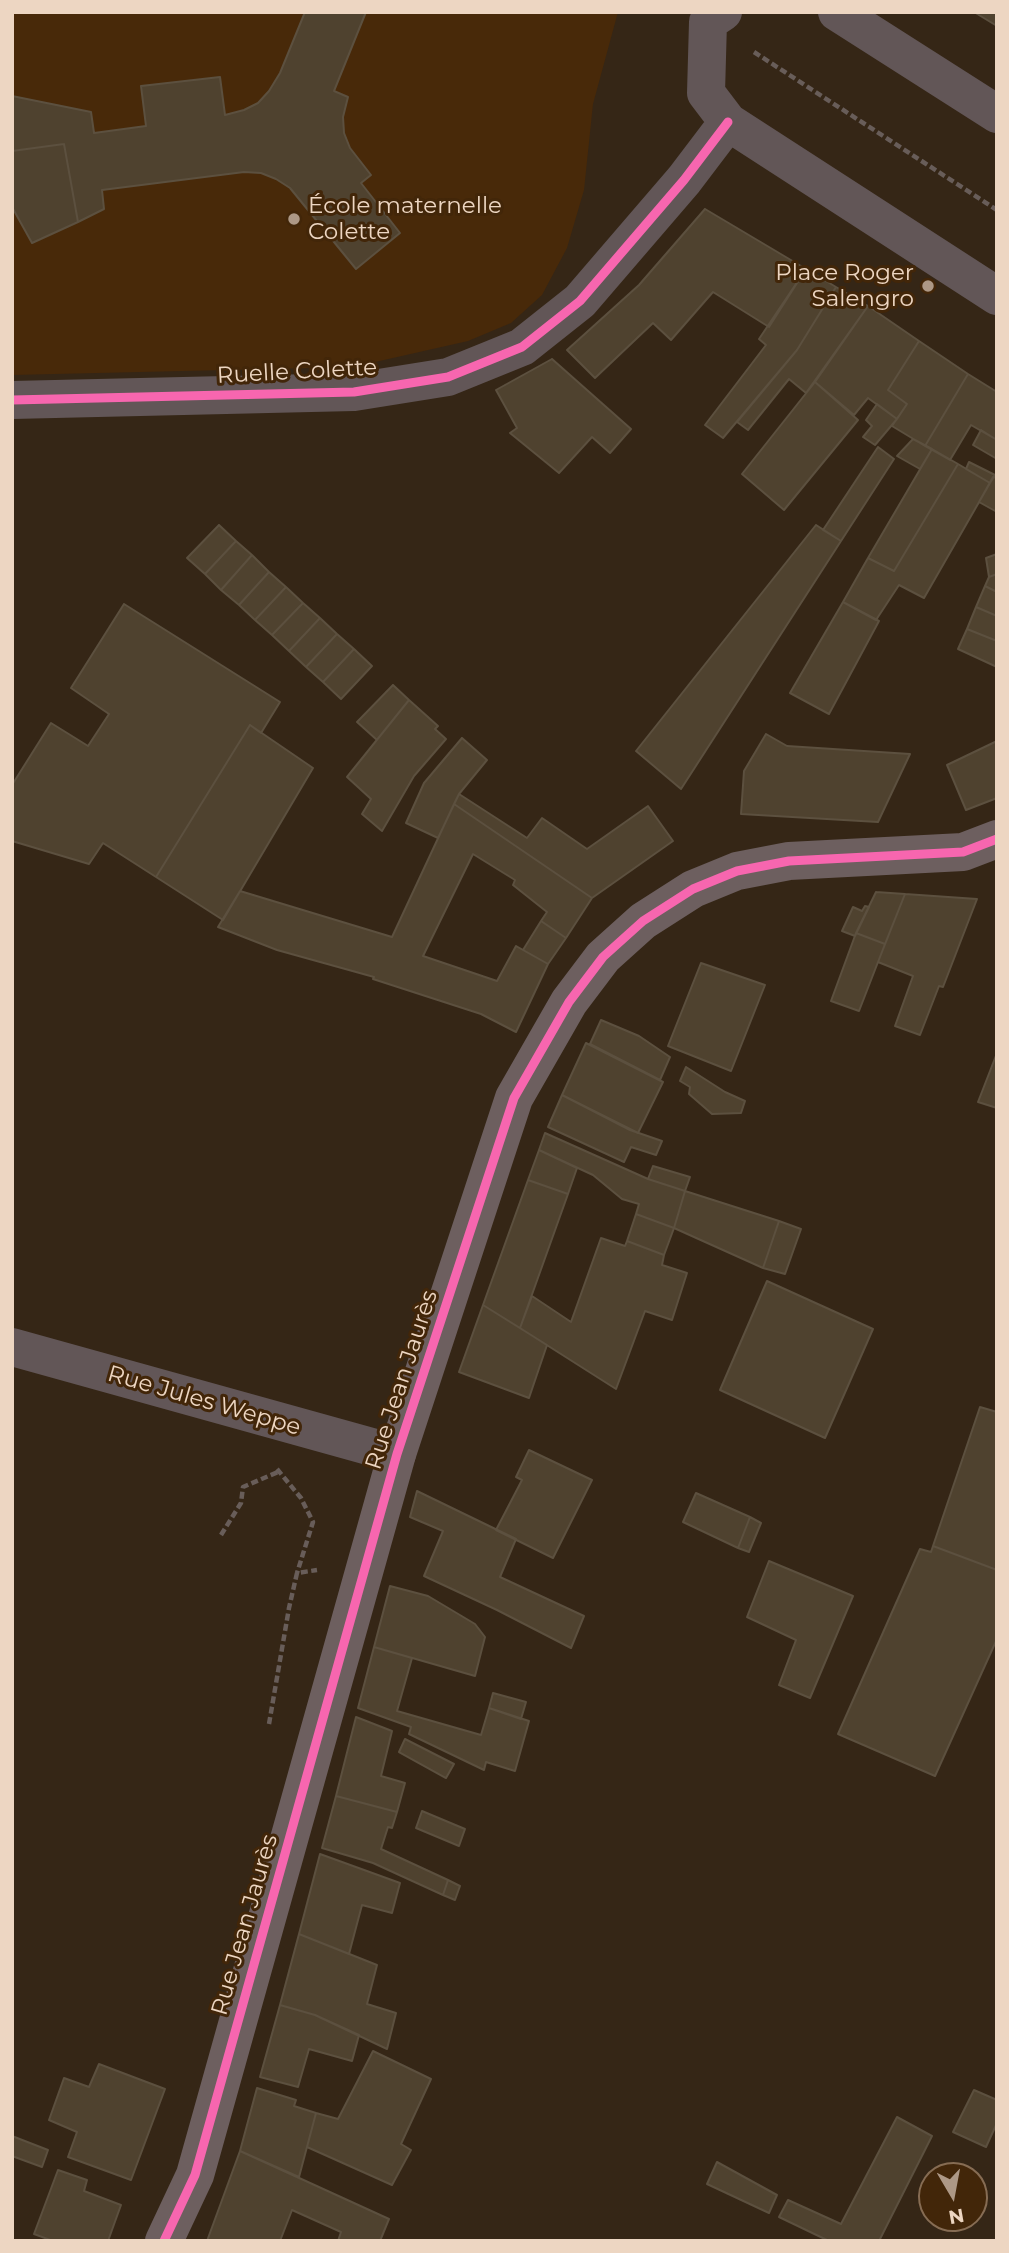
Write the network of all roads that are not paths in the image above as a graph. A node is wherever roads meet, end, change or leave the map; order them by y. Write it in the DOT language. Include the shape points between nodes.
graph roads {
  1 [pos="837,12"];
  2 [pos="715,17"];
  3 [pos="997,114"];
  4 [pos="728,122"];
  5 [pos="997,296"];
  6 [pos="12,400"];
  7 [pos="997,839"];
  8 [pos="12,1347"];
  9 [pos="397,1454"];
  10 [pos="164,2241"];
  1 -- 3 [label="street"];
  2 -- 4 [label="street" via="706,93"];
  4 -- 5 [label="street"];
  4 -- 6 [label="street, Ruelle Colette" via="579,301 522,347 448,377 354,392"];
  7 -- 9 [label="street, Rue Jean Jaurès" via="963,852 789,861 737,871 693,889 643,921 603,957 569,1002 514,1098"];
  8 -- 9 [label="street, Rue Jules Weppe"];
  9 -- 10 [label="street, Rue Jean Jaurès" via="195,2175"];
}
